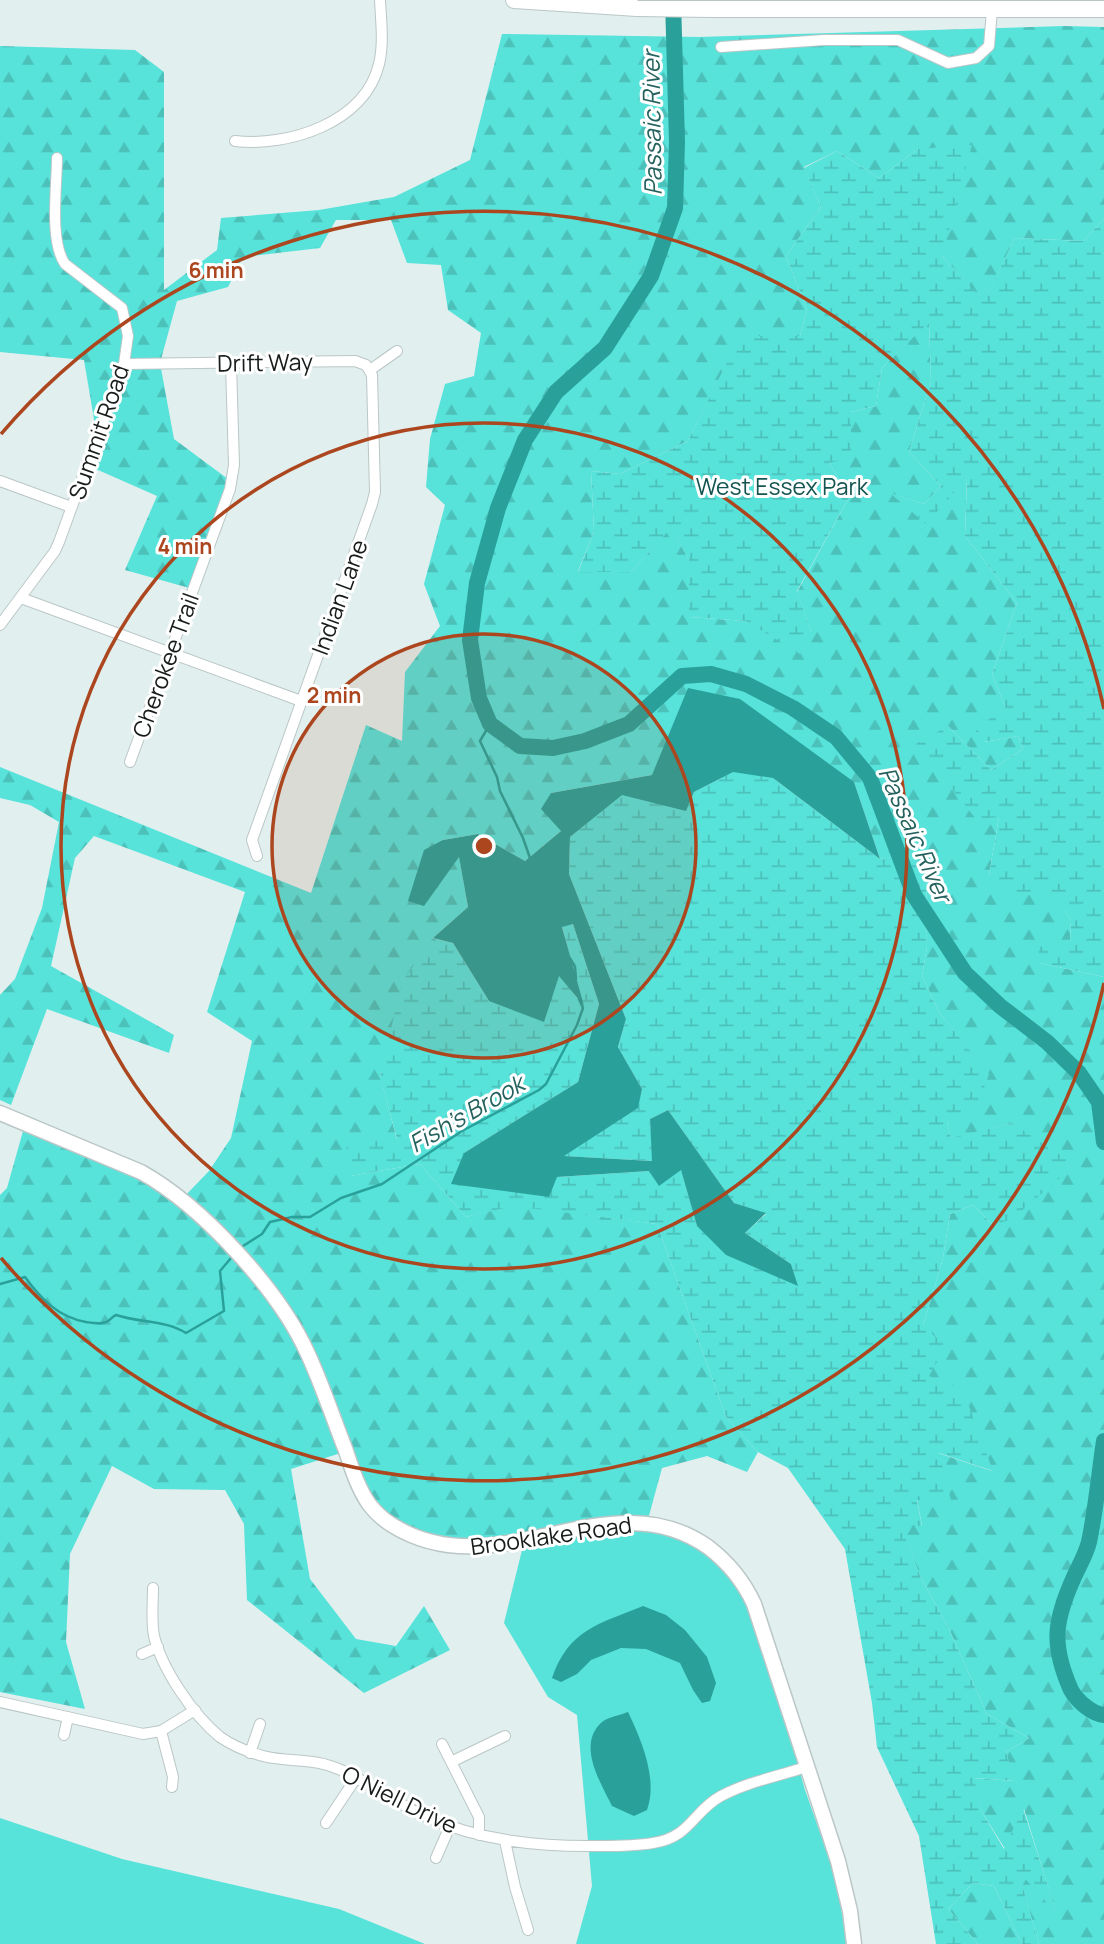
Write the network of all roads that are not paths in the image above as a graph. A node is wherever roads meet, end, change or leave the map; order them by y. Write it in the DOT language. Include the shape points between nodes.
graph roads {
  1 [pos="380,0"];
  2 [pos="514,0"];
  3 [pos="992,9"];
  4 [pos="1104,9"];
  5 [pos="722,47"];
  6 [pos="235,141"];
  7 [pos="57,158"];
  8 [pos="397,351"];
  9 [pos="124,364"];
  10 [pos="231,364"];
  11 [pos="370,370"];
  12 [pos="0,481"];
  13 [pos="71,507"];
  14 [pos="21,598"];
  15 [pos="0,625"];
  16 [pos="169,652"];
  17 [pos="302,701"];
  18 [pos="130,762"];
  19 [pos="257,856"];
  20 [pos="0,1112"];
  21 [pos="153,1588"];
  22 [pos="158,1647"];
  23 [pos="142,1654"];
  24 [pos="0,1702"];
  25 [pos="195,1710"];
  26 [pos="68,1717"];
  27 [pos="260,1724"];
  28 [pos="161,1731"];
  29 [pos="64,1735"];
  30 [pos="505,1736"];
  31 [pos="442,1744"];
  32 [pos="250,1753"];
  33 [pos="452,1762"];
  34 [pos="806,1768"];
  35 [pos="356,1778"];
  36 [pos="172,1787"];
  37 [pos="326,1823"];
  38 [pos="450,1826"];
  39 [pos="479,1835"];
  40 [pos="505,1841"];
  41 [pos="436,1858"];
  42 [pos="528,1930"];
  43 [pos="854,1944"];
  1 -- 6 [label="street" via="379,66 368,91 318,129 297,137 257,144"];
  2 -- 3 [label="main road" via="637,8"];
  3 -- 4 [label="main road"];
  3 -- 5 [label="street" via="989,46 976,58 948,63 898,40"];
  7 -- 9 [label="street, Summit Road" via="57,248 65,264 122,308 128,336"];
  8 -- 11 [label="street"];
  9 -- 10 [label="street, Drift Way"];
  9 -- 13 [label="street, Summit Road"];
  10 -- 11 [label="street, Drift Way" via="355,361"];
  10 -- 16 [label="street, Cherokee Trail" via="233,477"];
  11 -- 17 [label="street, Indian Lane" via="372,504"];
  12 -- 13 [label="street"];
  13 -- 14 [label="street, Summit Road" via="55,551"];
  14 -- 15 [label="street, Summit Road"];
  14 -- 16 [label="street"];
  16 -- 17 [label="street"];
  16 -- 18 [label="street, Cherokee Trail"];
  17 -- 19 [label="street, Indian Lane" via="252,840"];
  20 -- 34 [label="street, Brooklake Road" via="142,1172 175,1194 230,1246 295,1329 362,1493 392,1525 431,1542 475,1548 641,1522 687,1534 718,1554 735,1571 754,1604"];
  21 -- 22 [label="street, O Niell Drive" via="152,1620"];
  22 -- 23 [label="street"];
  22 -- 25 [label="street, O Niell Drive"];
  24 -- 26 [label="street"];
  25 -- 28 [label="street"];
  25 -- 32 [label="street, O Niell Drive" via="219,1736"];
  26 -- 28 [label="street" via="143,1734"];
  26 -- 29 [label="street"];
  27 -- 32 [label="street"];
  28 -- 36 [label="street"];
  30 -- 33 [label="street"];
  31 -- 33 [label="street"];
  32 -- 35 [label="street, O Niell Drive" via="315,1761"];
  33 -- 39 [label="street" via="479,1817"];
  34 -- 40 [label="street, O Niell Drive" via="721,1796 686,1829 665,1841 584,1846"];
  34 -- 43 [label="street, Brooklake Road" via="838,1861"];
  35 -- 37 [label="street"];
  35 -- 38 [label="street, O Niell Drive"];
  38 -- 39 [label="street, O Niell Drive"];
  38 -- 41 [label="street"];
  39 -- 40 [label="street, O Niell Drive"];
  40 -- 42 [label="street"];
}
